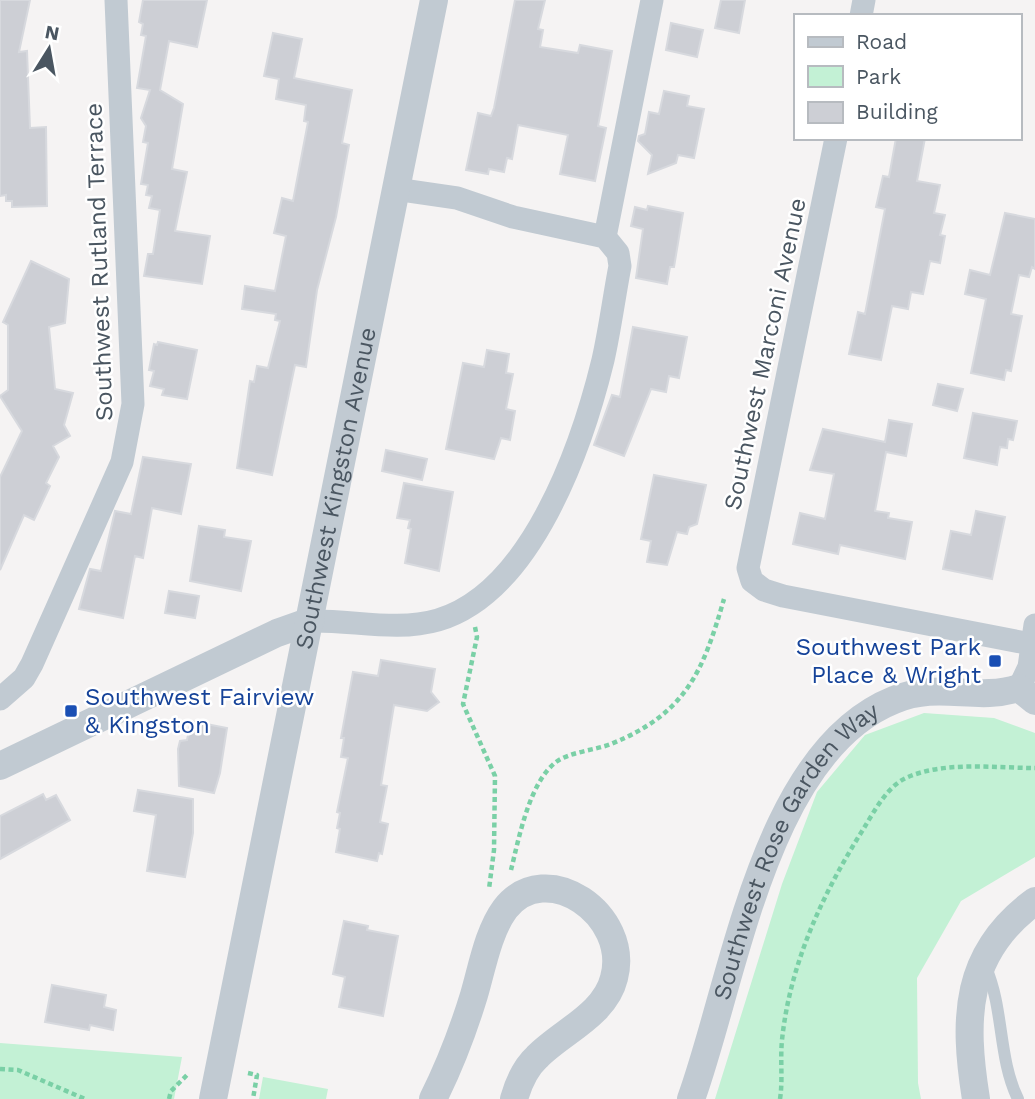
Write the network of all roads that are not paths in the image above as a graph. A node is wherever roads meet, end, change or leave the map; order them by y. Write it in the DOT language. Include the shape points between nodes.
graph roads {
  1 [pos="116,0"];
  2 [pos="434,0"];
  3 [pos="652,0"];
  4 [pos="836,140"];
  5 [pos="395,189"];
  6 [pos="604,237"];
  7 [pos="311,621"];
  8 [pos="1033,635"];
  9 [pos="1027,695"];
  10 [pos="0,699"];
  11 [pos="0,766"];
  12 [pos="1035,901"];
  13 [pos="982,959"];
  14 [pos="212,1099"];
  15 [pos="433,1099"];
  16 [pos="514,1099"];
  17 [pos="691,1099"];
  18 [pos="975,1099"];
  19 [pos="1018,1099"];
  1 -- 10 [label="street, Southwest Rutland Terrace" via="133,404 130,432 122,462 32,664 24,678"];
  2 -- 5 [label="street, Southwest Kingston Avenue"];
  3 -- 6 [label="street"];
  4 -- 8 [label="street, Southwest Marconi Avenue" via="748,568 752,581 783,596"];
  5 -- 6 [label="street" via="457,198 513,217"];
  5 -- 7 [label="street, Southwest Kingston Avenue"];
  6 -- 7 [label="street" via="618,253 620,266 603,361 569,463 547,514 518,559 489,590 436,621 398,626"];
  7 -- 11 [label="street"];
  7 -- 14 [label="street, Southwest Kingston Avenue"];
  8 -- 9 [label="street"];
  9 -- 17 [label="street, Southwest Rose Garden Way" via="935,689 893,700 838,737 798,791 758,877"];
  12 -- 13 [label="street" via="1005,926"];
  13 -- 18 [label="street" via="969,1020"];
  13 -- 19 [label="lane" via="993,985 1007,1066"];
  15 -- 16 [label="street" via="458,1046 483,960 505,910 521,895 542,889 562,891 584,900 612,932 614,978 603,1003 535,1058"];
}
